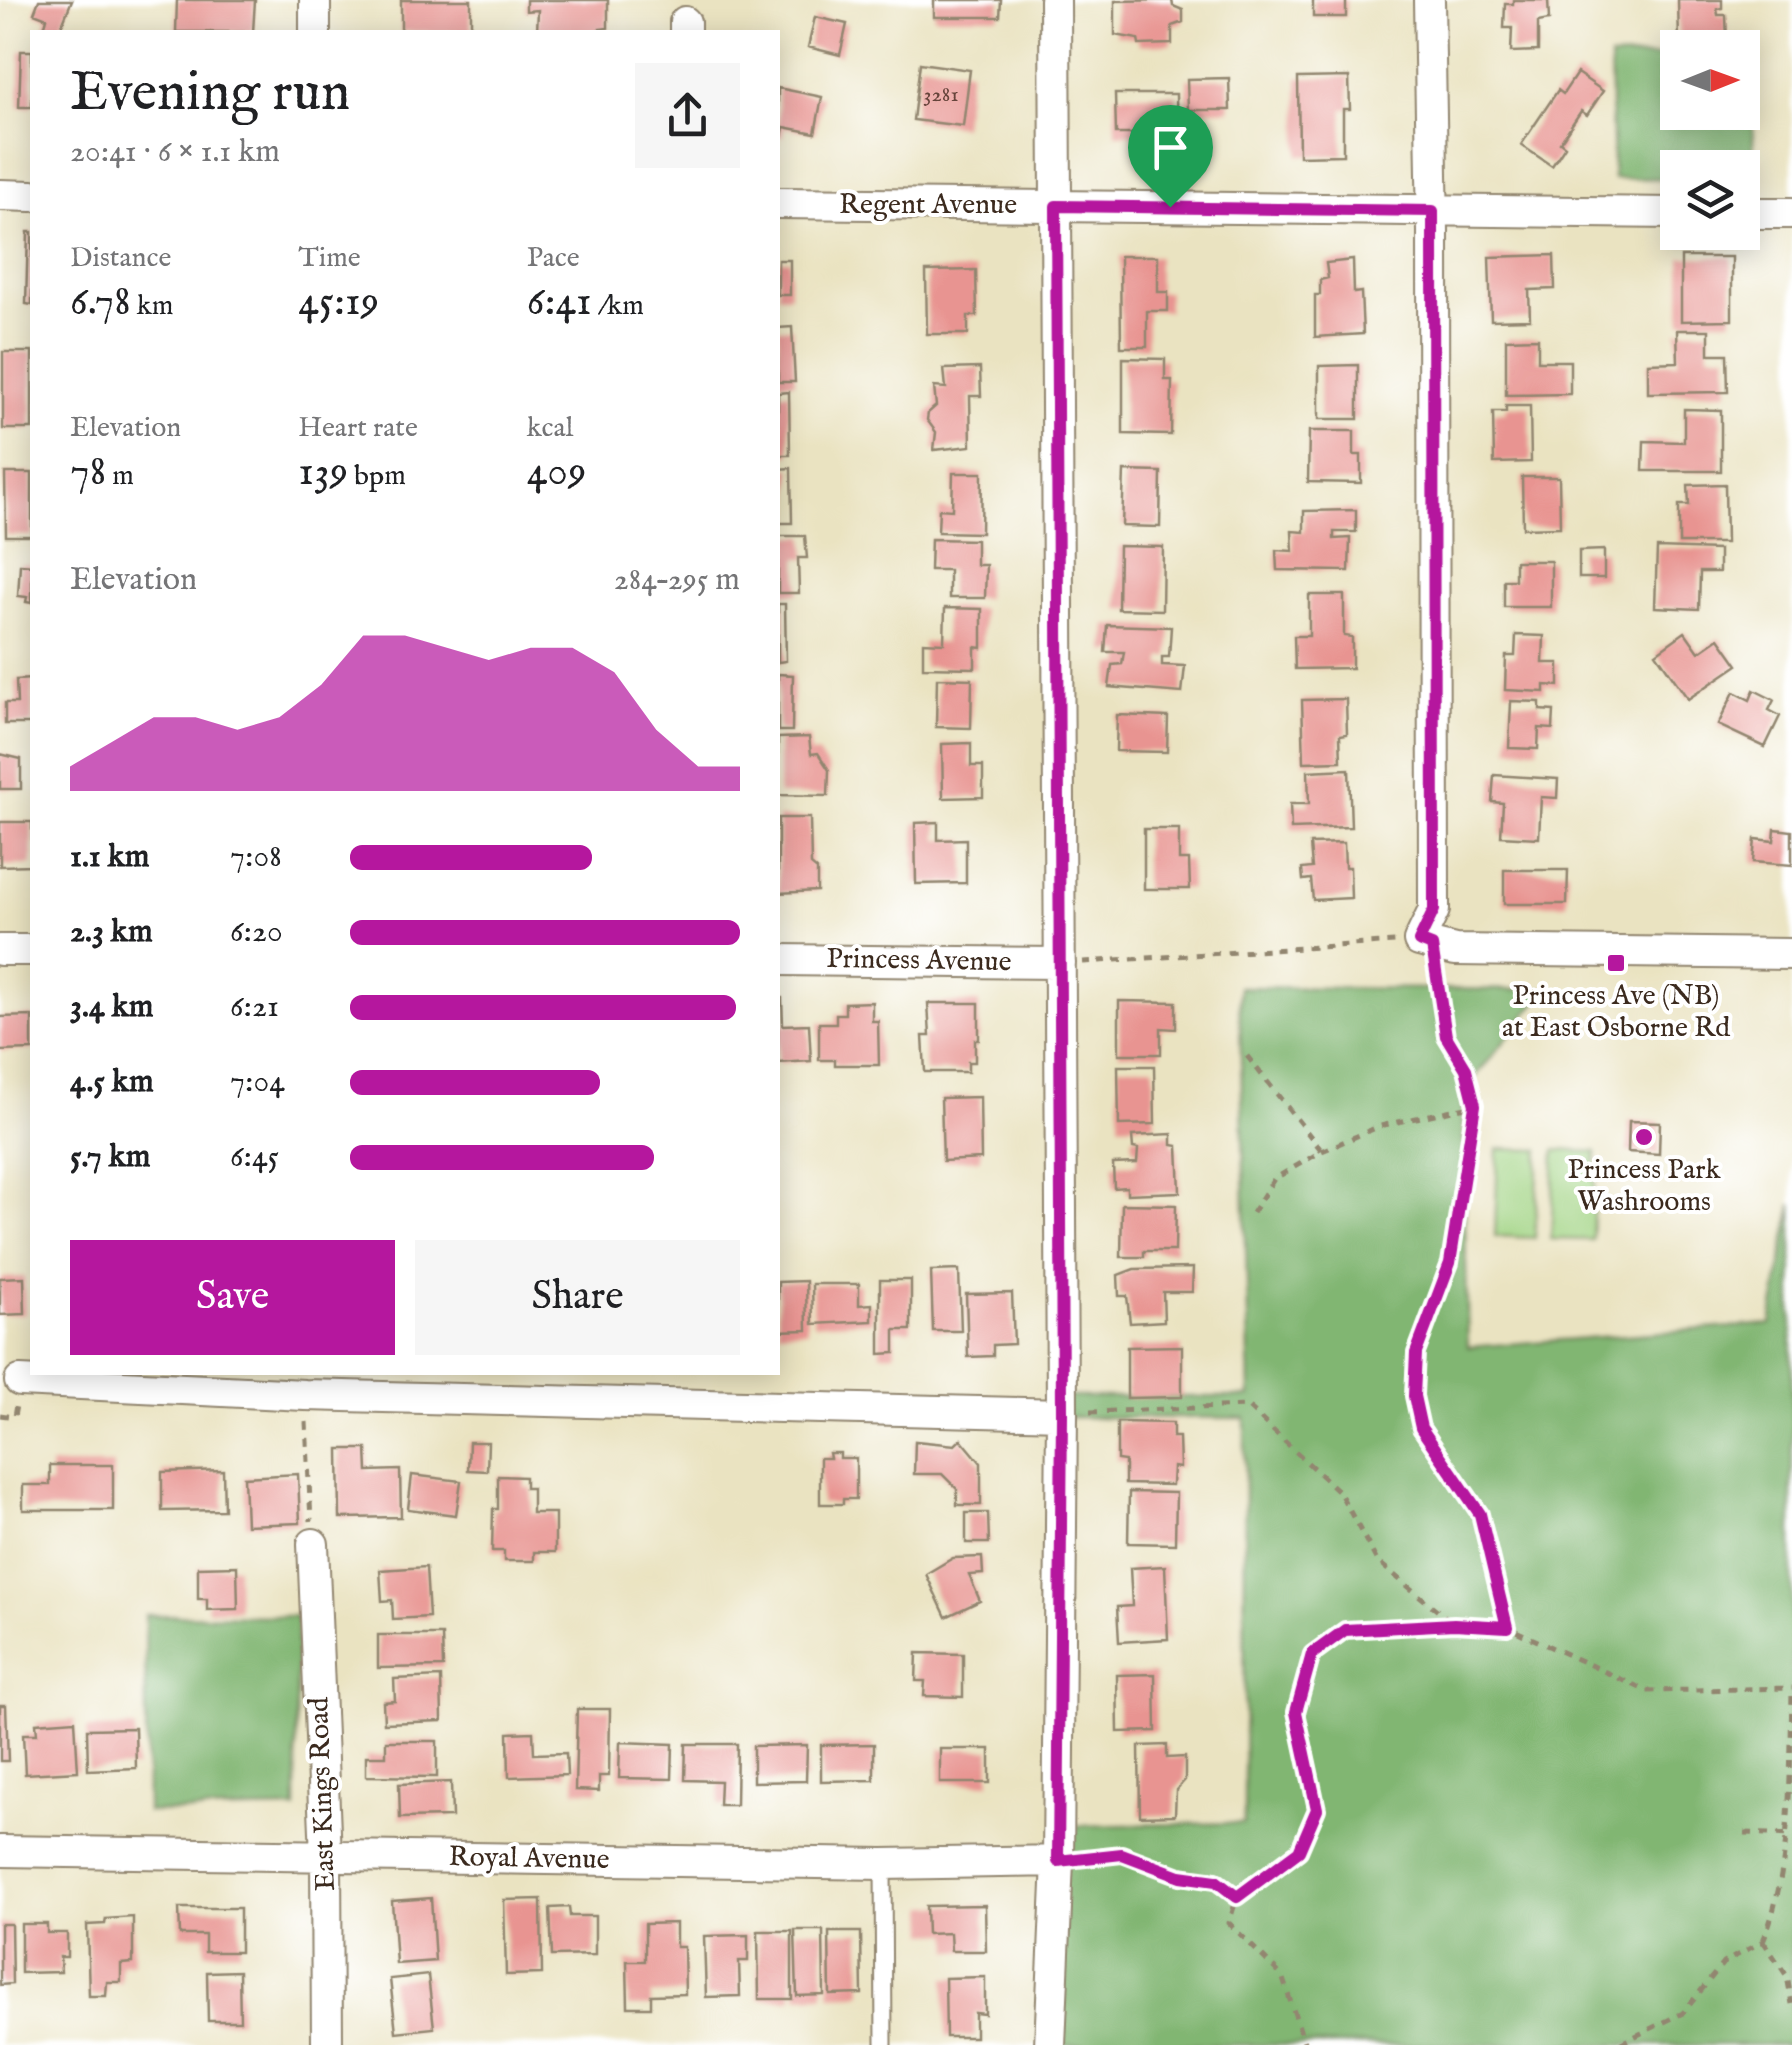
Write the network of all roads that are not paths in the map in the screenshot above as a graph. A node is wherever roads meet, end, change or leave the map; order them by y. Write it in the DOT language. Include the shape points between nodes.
graph roads {
  1 [pos="315,0"];
  2 [pos="1055,0"];
  3 [pos="1429,0"];
  4 [pos="315,30"];
  5 [pos="0,195"];
  6 [pos="30,196"];
  7 [pos="780,203"];
  8 [pos="1056,206"];
  9 [pos="1433,211"];
  10 [pos="1660,213"];
  11 [pos="1760,213"];
  12 [pos="1792,213"];
  13 [pos="0,950"];
  14 [pos="30,950"];
  15 [pos="1792,954"];
  16 [pos="780,960"];
  17 [pos="1060,964"];
  18 [pos="20,1381"];
  19 [pos="304,1384"];
  20 [pos="1062,1414"];
  21 [pos="312,1544"];
  22 [pos="0,1851"];
  23 [pos="326,1856"];
  24 [pos="1058,1861"];
  25 [pos="883,1864"];
  26 [pos="327,2045"];
  27 [pos="884,2045"];
  28 [pos="1050,2045"];
  1 -- 4 [label="street"];
  2 -- 8 [label="street"];
  3 -- 9 [label="street"];
  5 -- 6 [label="street"];
  7 -- 8 [label="street, Regent Avenue"];
  8 -- 9 [label="street, Regent Avenue"];
  8 -- 17 [label="street"];
  9 -- 10 [label="street, Regent Avenue"];
  9 -- 15 [label="street" via="1434,910 1425,943 1456,950"];
  11 -- 12 [label="street"];
  13 -- 14 [label="street"];
  16 -- 17 [label="street, Princess Avenue"];
  17 -- 20 [label="street"];
  18 -- 19 [label="street"];
  19 -- 20 [label="street"];
  20 -- 24 [label="street"];
  21 -- 23 [label="street, East Kings Road"];
  22 -- 23 [label="street, Royal Avenue"];
  23 -- 25 [label="street, Royal Avenue"];
  23 -- 26 [label="street, East Kings Road"];
  24 -- 25 [label="street, Royal Avenue"];
  24 -- 28 [label="street"];
  25 -- 27 [label="lane"];
}
